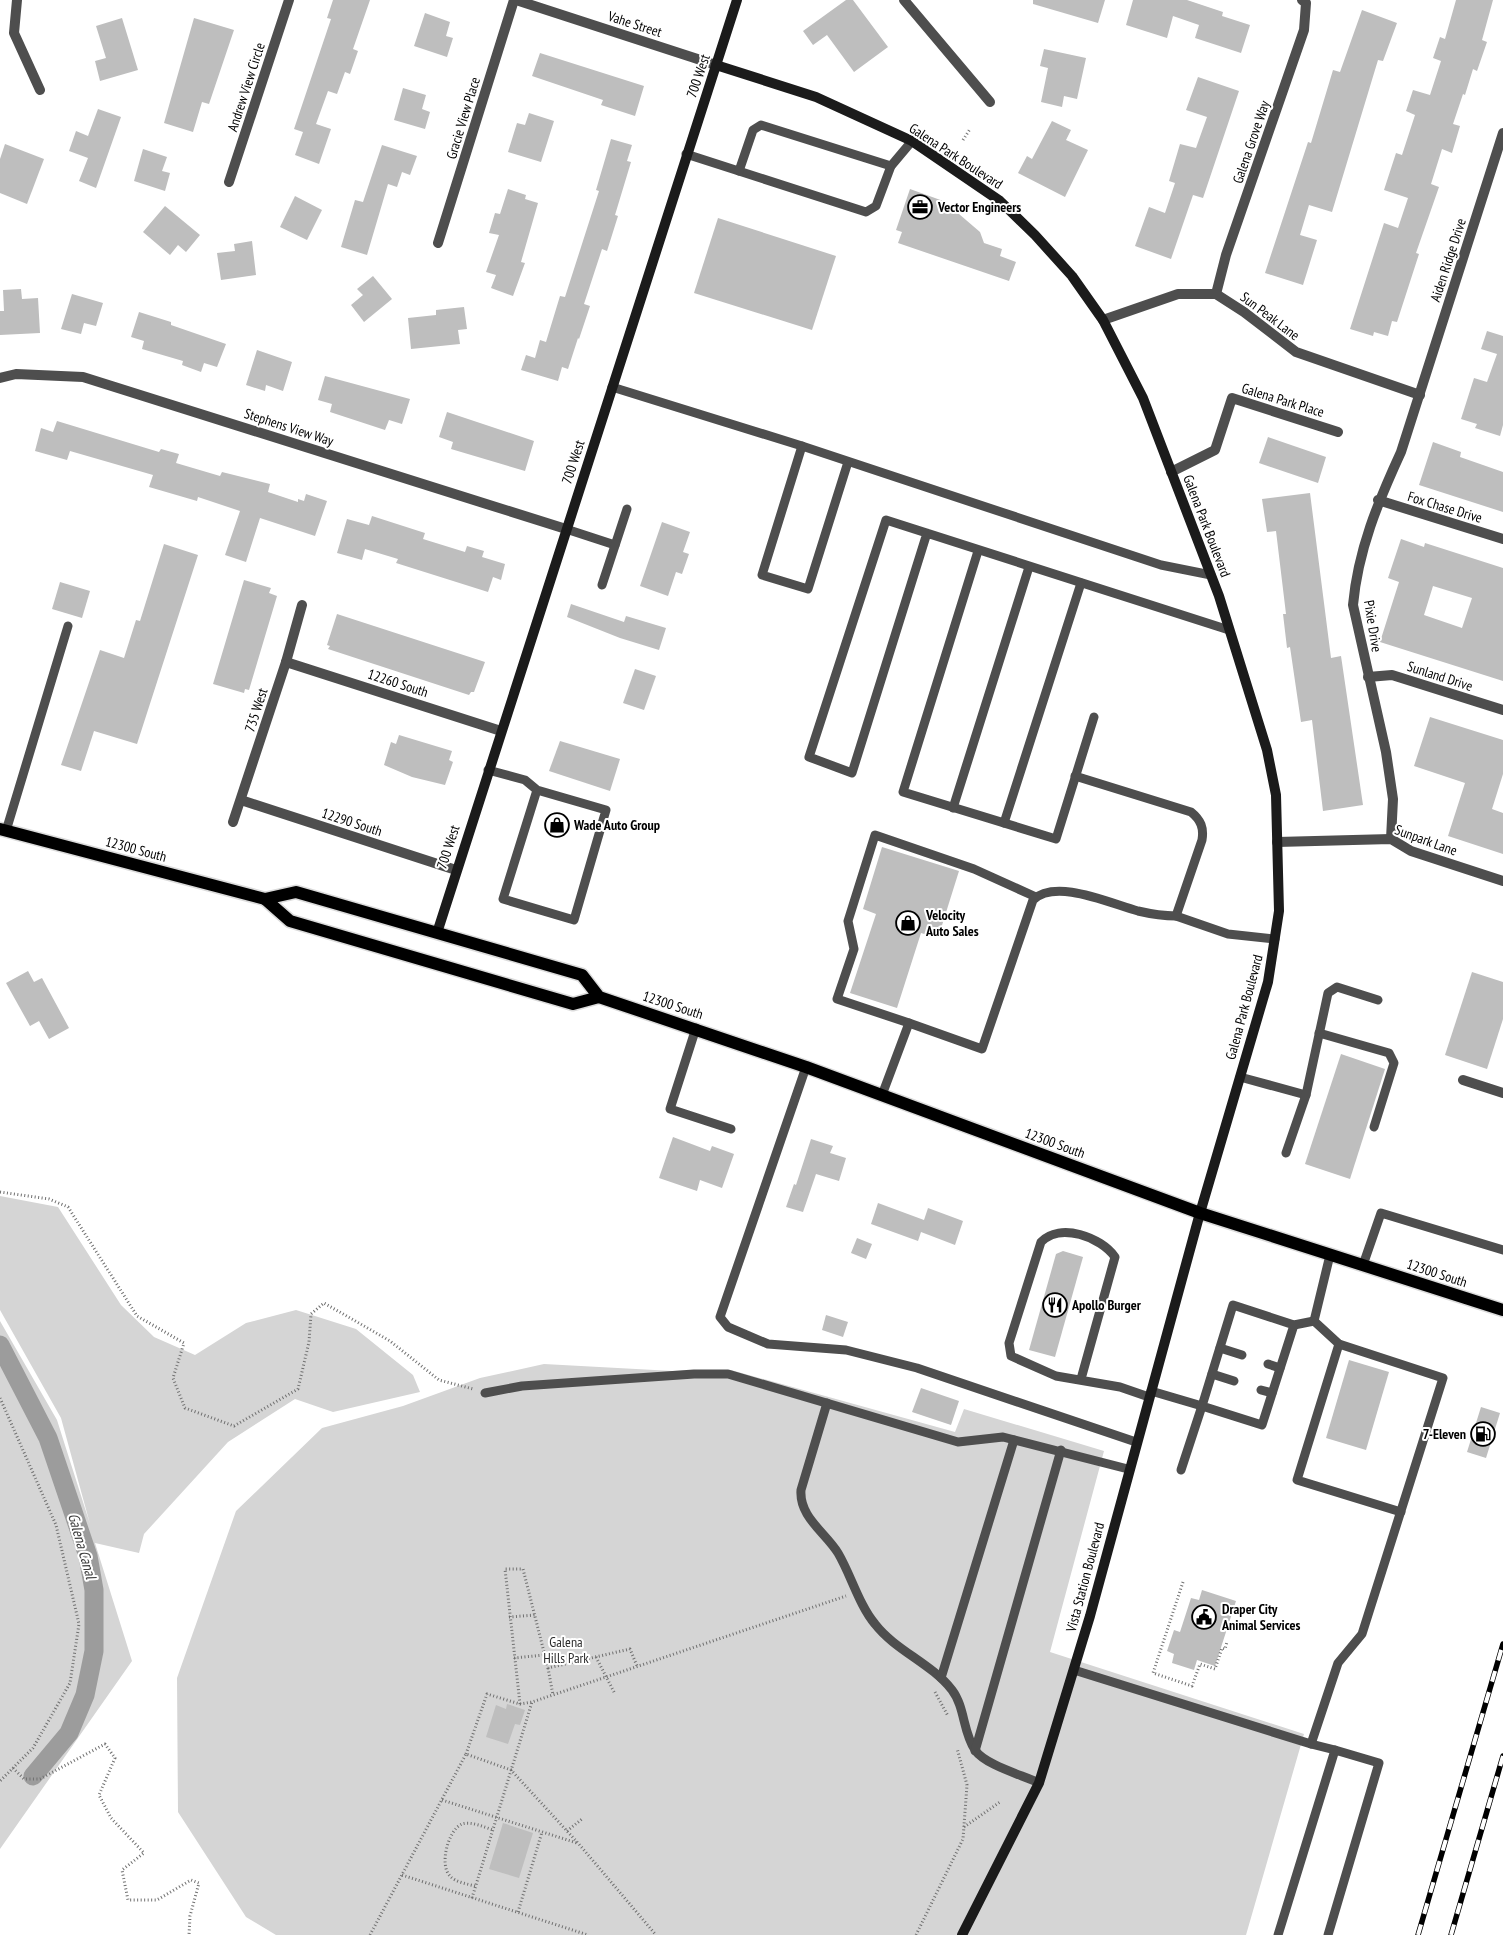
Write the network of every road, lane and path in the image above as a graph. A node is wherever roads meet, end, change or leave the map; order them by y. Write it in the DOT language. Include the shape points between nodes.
graph roads {
  1 [pos="17,0"];
  2 [pos="289,0"];
  3 [pos="515,0"];
  4 [pos="737,0"];
  5 [pos="904,0"];
  6 [pos="1302,0"];
  7 [pos="716,65"];
  8 [pos="40,90"];
  9 [pos="990,102"];
  10 [pos="970,128"];
  11 [pos="1503,133"];
  12 [pos="963,140"];
  13 [pos="912,141"];
  14 [pos="686,154"];
  15 [pos="890,166"];
  16 [pos="739,171"];
  17 [pos="229,182"];
  18 [pos="438,243"];
  19 [pos="1216,294"];
  20 [pos="1103,320"];
  21 [pos="0,378"];
  22 [pos="612,387"];
  23 [pos="1420,395"];
  24 [pos="1338,432"];
  25 [pos="802,446"];
  26 [pos="848,462"];
  27 [pos="1172,472"];
  28 [pos="1378,500"];
  29 [pos="627,509"];
  30 [pos="566,529"];
  31 [pos="927,533"];
  32 [pos="1503,539"];
  33 [pos="615,545"];
  34 [pos="978,551"];
  35 [pos="1029,567"];
  36 [pos="1210,575"];
  37 [pos="1081,583"];
  38 [pos="602,584"];
  39 [pos="302,605"];
  40 [pos="68,626"];
  41 [pos="1230,630"];
  42 [pos="286,662"];
  43 [pos="1368,677"];
  44 [pos="1503,710"];
  45 [pos="1094,717"];
  46 [pos="501,731"];
  47 [pos="488,770"];
  48 [pos="1075,776"];
  49 [pos="537,790"];
  50 [pos="240,800"];
  51 [pos="953,808"];
  52 [pos="232,822"];
  53 [pos="1004,823"];
  54 [pos="3,830"];
  55 [pos="1391,840"];
  56 [pos="1277,842"];
  57 [pos="456,870"];
  58 [pos="1503,882"];
  59 [pos="1036,897"];
  60 [pos="265,898"];
  61 [pos="1176,916"];
  62 [pos="437,933"];
  63 [pos="1275,939"];
  64 [pos="599,997"];
  65 [pos="1378,1000"];
  66 [pos="908,1023"];
  67 [pos="696,1028"];
  68 [pos="1319,1034"];
  69 [pos="806,1067"];
  70 [pos="1240,1077"];
  71 [pos="1463,1080"];
  72 [pos="1503,1093"];
  73 [pos="882,1095"];
  74 [pos="1306,1095"];
  75 [pos="1374,1127"];
  76 [pos="731,1129"];
  77 [pos="1286,1153"];
  78 [pos="0,1192"];
  79 [pos="1200,1213"];
  80 [pos="1503,1250"];
  81 [pos="1330,1255"];
  82 [pos="1363,1265"];
  83 [pos="1503,1310"];
  84 [pos="1314,1321"];
  85 [pos="1294,1324"];
  86 [pos="1339,1344"];
  87 [pos="1220,1348"];
  88 [pos="1242,1355"];
  89 [pos="1268,1364"];
  90 [pos="1280,1368"];
  91 [pos="1212,1374"];
  92 [pos="1080,1379"];
  93 [pos="1234,1381"];
  94 [pos="1261,1390"];
  95 [pos="485,1393"];
  96 [pos="1272,1393"];
  97 [pos="1150,1394"];
  98 [pos="0,1398"];
  99 [pos="827,1403"];
  100 [pos="1202,1406"];
  101 [pos="1014,1440"];
  102 [pos="1136,1442"];
  103 [pos="1061,1450"];
  104 [pos="1128,1468"];
  105 [pos="1182,1470"];
  106 [pos="1401,1512"];
  107 [pos="1183,1582"];
  108 [pos="851,1603"];
  109 [pos="535,1615"];
  110 [pos="509,1616"];
  111 [pos="1227,1642"];
  112 [pos="544,1655"];
  113 [pos="596,1657"];
  114 [pos="514,1658"];
  115 [pos="637,1666"];
  116 [pos="548,1668"];
  117 [pos="1074,1670"];
  118 [pos="606,1677"];
  119 [pos="941,1678"];
  120 [pos="928,1686"];
  121 [pos="615,1694"];
  122 [pos="553,1695"];
  123 [pos="532,1702"];
  124 [pos="520,1704"];
  125 [pos="950,1720"];
  126 [pos="955,1738"];
  127 [pos="1311,1744"];
  128 [pos="1335,1750"];
  129 [pos="975,1751"];
  130 [pos="466,1754"];
  131 [pos="13,1768"];
  132 [pos="511,1770"];
  133 [pos="0,1781"];
  134 [pos="1038,1783"];
  135 [pos="442,1800"];
  136 [pos="1000,1802"];
  137 [pos="496,1817"];
  138 [pos="582,1819"];
  139 [pos="964,1827"];
  140 [pos="493,1830"];
  141 [pos="567,1831"];
  142 [pos="542,1832"];
  143 [pos="578,1843"];
  144 [pos="402,1875"];
  145 [pos="475,1886"];
  146 [pos="472,1898"];
  147 [pos="518,1912"];
  148 [pos="189,1935"];
  149 [pos="370,1935"];
  150 [pos="588,1935"];
  151 [pos="656,1935"];
  152 [pos="916,1935"];
  153 [pos="962,1935"];
  154 [pos="1278,1935"];
  155 [pos="1328,1935"];
  1 -- 8 [label="street" via="14,33"];
  2 -- 17 [label="street, Andrew View Circle"];
  3 -- 7 [label="street, Vahe Street"];
  3 -- 18 [label="street, Gracie View Place"];
  4 -- 7 [label="street, 700 West"];
  5 -- 9 [label="street"];
  6 -- 19 [label="street, Galena Grove Way" via="1306,3 1304,30 1226,255"];
  7 -- 13 [label="street, Galena Park Boulevard" via="816,97"];
  7 -- 14 [label="street, 700 West"];
  10 -- 12 [label="path"];
  11 -- 23 [label="street, Aiden Ridge Drive"];
  13 -- 15 [label="lane"];
  13 -- 20 [label="street, Galena Park Boulevard" via="1000,201 1072,276"];
  14 -- 16 [label="lane"];
  14 -- 22 [label="street, 700 West"];
  15 -- 16 [label="lane" via="876,206 866,212"];
  15 -- 16 [label="lane" via="760,125 753,130"];
  19 -- 20 [label="street" via="1178,294"];
  19 -- 23 [label="street, Sun Peak Lane" via="1296,352"];
  20 -- 27 [label="street, Galena Park Boulevard" via="1143,398"];
  21 -- 30 [label="street, Stephens View Way" via="16,374 82,376"];
  22 -- 25 [label="lane"];
  22 -- 30 [label="street, 700 West"];
  23 -- 28 [label="street, Pixie Drive" via="1401,452"];
  24 -- 27 [label="street, Galena Park Place" via="1232,398 1215,450"];
  25 -- 26 [label="lane"];
  25 -- 26 [label="lane" via="762,575 808,589"];
  26 -- 36 [label="lane" via="1161,565"];
  27 -- 36 [label="street, Galena Park Boulevard"];
  28 -- 32 [label="street, Fox Chase Drive"];
  28 -- 43 [label="street, Pixie Drive" via="1361,554 1353,606"];
  29 -- 33 [label="lane"];
  30 -- 33 [label="lane"];
  30 -- 46 [label="street, 700 West"];
  31 -- 31 [label="lane" via="886,520 809,757 852,773"];
  31 -- 34 [label="lane"];
  33 -- 38 [label="lane"];
  34 -- 35 [label="lane"];
  34 -- 51 [label="lane" via="903,792"];
  35 -- 37 [label="lane"];
  35 -- 51 [label="lane"];
  36 -- 41 [label="street, Galena Park Boulevard"];
  37 -- 41 [label="lane"];
  37 -- 53 [label="lane"];
  39 -- 42 [label="street, 735 West"];
  40 -- 54 [label="lane"];
  41 -- 56 [label="street, Galena Park Boulevard" via="1267,750 1276,795"];
  42 -- 46 [label="street, 12260 South"];
  42 -- 50 [label="street, 735 West"];
  43 -- 44 [label="street, Sunland Drive" via="1392,674"];
  43 -- 55 [label="street, Pixie Drive" via="1386,752 1393,799"];
  45 -- 48 [label="lane"];
  46 -- 47 [label="street, 700 West"];
  47 -- 49 [label="lane" via="525,780"];
  47 -- 57 [label="street, 700 West"];
  48 -- 53 [label="lane" via="1056,839"];
  48 -- 61 [label="lane" via="1191,812 1198,818 1204,831 1202,840"];
  49 -- 49 [label="lane" via="503,899 574,920 606,810"];
  50 -- 52 [label="street, 735 West"];
  50 -- 57 [label="street, 12290 South"];
  51 -- 53 [label="lane"];
  54 -- 60 [label="main road, 12300 South"];
  55 -- 56 [label="street, Sunpark Lane"];
  55 -- 58 [label="street, Sunpark Lane" via="1411,851"];
  56 -- 63 [label="street, Galena Park Boulevard" via="1279,911"];
  57 -- 62 [label="street, 700 West"];
  59 -- 61 [label="lane" via="1048,892 1070,892 1146,913"];
  59 -- 66 [label="lane" via="982,1049"];
  59 -- 66 [label="lane" via="974,869 875,835 848,921 854,949 838,998"];
  60 -- 62 [label="main road, 12300 South" via="296,892"];
  60 -- 64 [label="main road, 12300 South" via="290,921 300,924 573,1004"];
  61 -- 63 [label="lane" via="1228,934"];
  62 -- 64 [label="main road, 12300 South" via="582,975"];
  63 -- 70 [label="street, Galena Park Boulevard" via="1268,982"];
  64 -- 67 [label="main road, 12300 South"];
  65 -- 68 [label="lane" via="1336,987 1328,992"];
  66 -- 73 [label="lane"];
  67 -- 69 [label="main road, 12300 South"];
  67 -- 76 [label="lane" via="670,1109"];
  68 -- 74 [label="lane"];
  68 -- 75 [label="lane" via="1389,1053 1394,1063"];
  69 -- 73 [label="main road, 12300 South"];
  69 -- 102 [label="lane" via="720,1317 728,1327 768,1344 846,1350 916,1368"];
  70 -- 74 [label="lane"];
  70 -- 79 [label="street, Galena Park Boulevard"];
  71 -- 72 [label="street"];
  73 -- 79 [label="main road, 12300 South"];
  74 -- 77 [label="lane"];
  78 -- 95 [label="path" via="50,1199 68,1207 137,1316 184,1343 173,1378 185,1408 234,1426 298,1388 309,1342 311,1314 324,1303 390,1342 439,1380"];
  79 -- 81 [label="main road, 12300 South"];
  79 -- 97 [label="street, Vista Station Boulevard"];
  80 -- 82 [label="lane" via="1381,1213"];
  81 -- 82 [label="main road, 12300 South"];
  81 -- 84 [label="lane"];
  82 -- 83 [label="main road, 12300 South"];
  84 -- 85 [label="lane"];
  84 -- 86 [label="lane"];
  85 -- 87 [label="lane" via="1233,1305"];
  85 -- 90 [label="lane"];
  86 -- 106 [label="lane" via="1443,1378"];
  86 -- 106 [label="lane" via="1297,1480"];
  87 -- 88 [label="lane"];
  87 -- 91 [label="lane"];
  89 -- 90 [label="lane"];
  90 -- 96 [label="lane"];
  91 -- 93 [label="lane"];
  91 -- 100 [label="lane"];
  92 -- 92 [label="lane" via="1115,1257 1109,1249 1060,1231 1041,1242 1009,1343 1010,1356 1056,1376"];
  92 -- 97 [label="lane"];
  94 -- 96 [label="lane"];
  95 -- 99 [label="lane" via="522,1386 728,1374"];
  96 -- 100 [label="lane" via="1262,1425"];
  97 -- 100 [label="lane"];
  97 -- 102 [label="street, Vista Station Boulevard"];
  98 -- 131 [label="path" via="56,1525 79,1624 70,1683 33,1748"];
  99 -- 101 [label="lane" via="958,1442 1003,1436"];
  99 -- 119 [label="lane" via="800,1500 807,1515 837,1552 874,1623"];
  100 -- 105 [label="lane"];
  101 -- 103 [label="lane"];
  101 -- 119 [label="lane"];
  102 -- 104 [label="street, Vista Station Boulevard"];
  103 -- 104 [label="lane"];
  103 -- 129 [label="lane"];
  104 -- 117 [label="street, Vista Station Boulevard"];
  106 -- 127 [label="lane" via="1362,1634 1338,1663"];
  107 -- 111 [label="path" via="1154,1673 1192,1686 1200,1664 1215,1669"];
  108 -- 115 [label="path" via="848,1595"];
  109 -- 110 [label="path"];
  109 -- 110 [label="path" via="523,1569 505,1569"];
  109 -- 112 [label="path"];
  110 -- 114 [label="path"];
  112 -- 114 [label="path"];
  112 -- 116 [label="path"];
  113 -- 115 [label="path" via="630,1650"];
  113 -- 116 [label="path"];
  113 -- 118 [label="path"];
  114 -- 124 [label="path"];
  115 -- 118 [label="path"];
  116 -- 122 [label="path"];
  117 -- 127 [label="lane"];
  117 -- 134 [label="street, Vista Station Boulevard"];
  118 -- 121 [label="path"];
  118 -- 122 [label="path"];
  119 -- 129 [label="lane" via="953,1691"];
  120 -- 125 [label="path" via="936,1692"];
  122 -- 123 [label="path"];
  123 -- 124 [label="path"];
  123 -- 132 [label="path"];
  124 -- 130 [label="path" via="487,1694"];
  126 -- 139 [label="path" via="967,1785"];
  127 -- 128 [label="lane"];
  128 -- 154 [label="lane"];
  128 -- 155 [label="lane" via="1379,1763"];
  129 -- 134 [label="lane" via="992,1763"];
  130 -- 132 [label="path"];
  130 -- 135 [label="path"];
  131 -- 133 [label="path"];
  131 -- 148 [label="path" via="24,1779 40,1779 105,1744 115,1758 100,1795 111,1818 144,1853 122,1870 128,1900 157,1900 191,1880 199,1883 190,1916"];
  132 -- 137 [label="path"];
  132 -- 141 [label="path"];
  134 -- 153 [label="street, Vista Station Boulevard"];
  135 -- 137 [label="path"];
  135 -- 144 [label="path"];
  136 -- 139 [label="path"];
  137 -- 140 [label="path"];
  137 -- 142 [label="path"];
  138 -- 141 [label="path"];
  139 -- 152 [label="path" via="963,1839"];
  140 -- 145 [label="path"];
  140 -- 145 [label="path" via="471,1823 461,1824 453,1831 444,1859 446,1871 452,1878"];
  141 -- 143 [label="path"];
  142 -- 143 [label="path"];
  142 -- 147 [label="path"];
  143 -- 151 [label="path"];
  144 -- 146 [label="path"];
  144 -- 149 [label="path"];
  145 -- 146 [label="path"];
  146 -- 147 [label="path"];
  147 -- 150 [label="path"];
}
